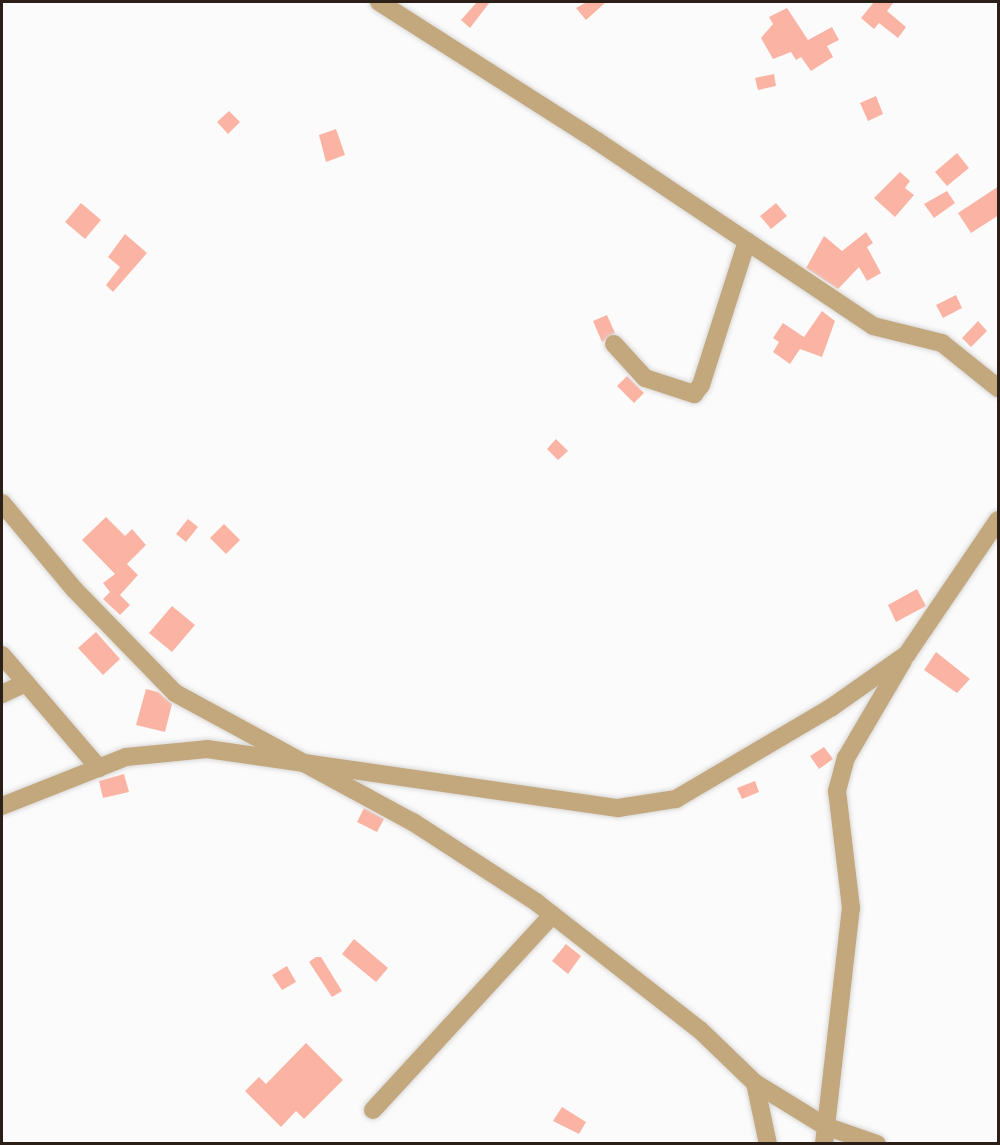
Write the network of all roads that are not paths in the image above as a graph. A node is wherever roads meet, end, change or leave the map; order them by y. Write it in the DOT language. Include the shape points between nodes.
graph roads {
  1 [pos="379,2"];
  2 [pos="747,241"];
  3 [pos="614,344"];
  4 [pos="999,388"];
  5 [pos="2,502"];
  6 [pos="999,520"];
  7 [pos="907,654"];
  8 [pos="2,655"];
  9 [pos="26,683"];
  10 [pos="2,694"];
  11 [pos="298,761"];
  12 [pos="99,768"];
  13 [pos="2,806"];
  14 [pos="552,915"];
  15 [pos="755,1083"];
  16 [pos="373,1110"];
  17 [pos="824,1135"];
  18 [pos="768,1143"];
  19 [pos="877,1143"];
  1 -- 2 [label="street"];
  2 -- 3 [label="street" via="701,385 694,394 645,378"];
  2 -- 4 [label="street" via="873,326 942,343"];
  5 -- 11 [label="street" via="74,589 175,693"];
  6 -- 7 [label="street"];
  7 -- 11 [label="street" via="832,707 676,799 618,808"];
  7 -- 17 [label="street" via="846,758 837,791 851,908"];
  8 -- 9 [label="street"];
  9 -- 10 [label="street"];
  9 -- 12 [label="street"];
  11 -- 12 [label="street" via="207,748 126,757"];
  11 -- 14 [label="street" via="413,822"];
  12 -- 13 [label="street"];
  14 -- 15 [label="street" via="700,1030"];
  14 -- 16 [label="street"];
  15 -- 17 [label="street"];
  15 -- 18 [label="street"];
  17 -- 19 [label="street"];
}
